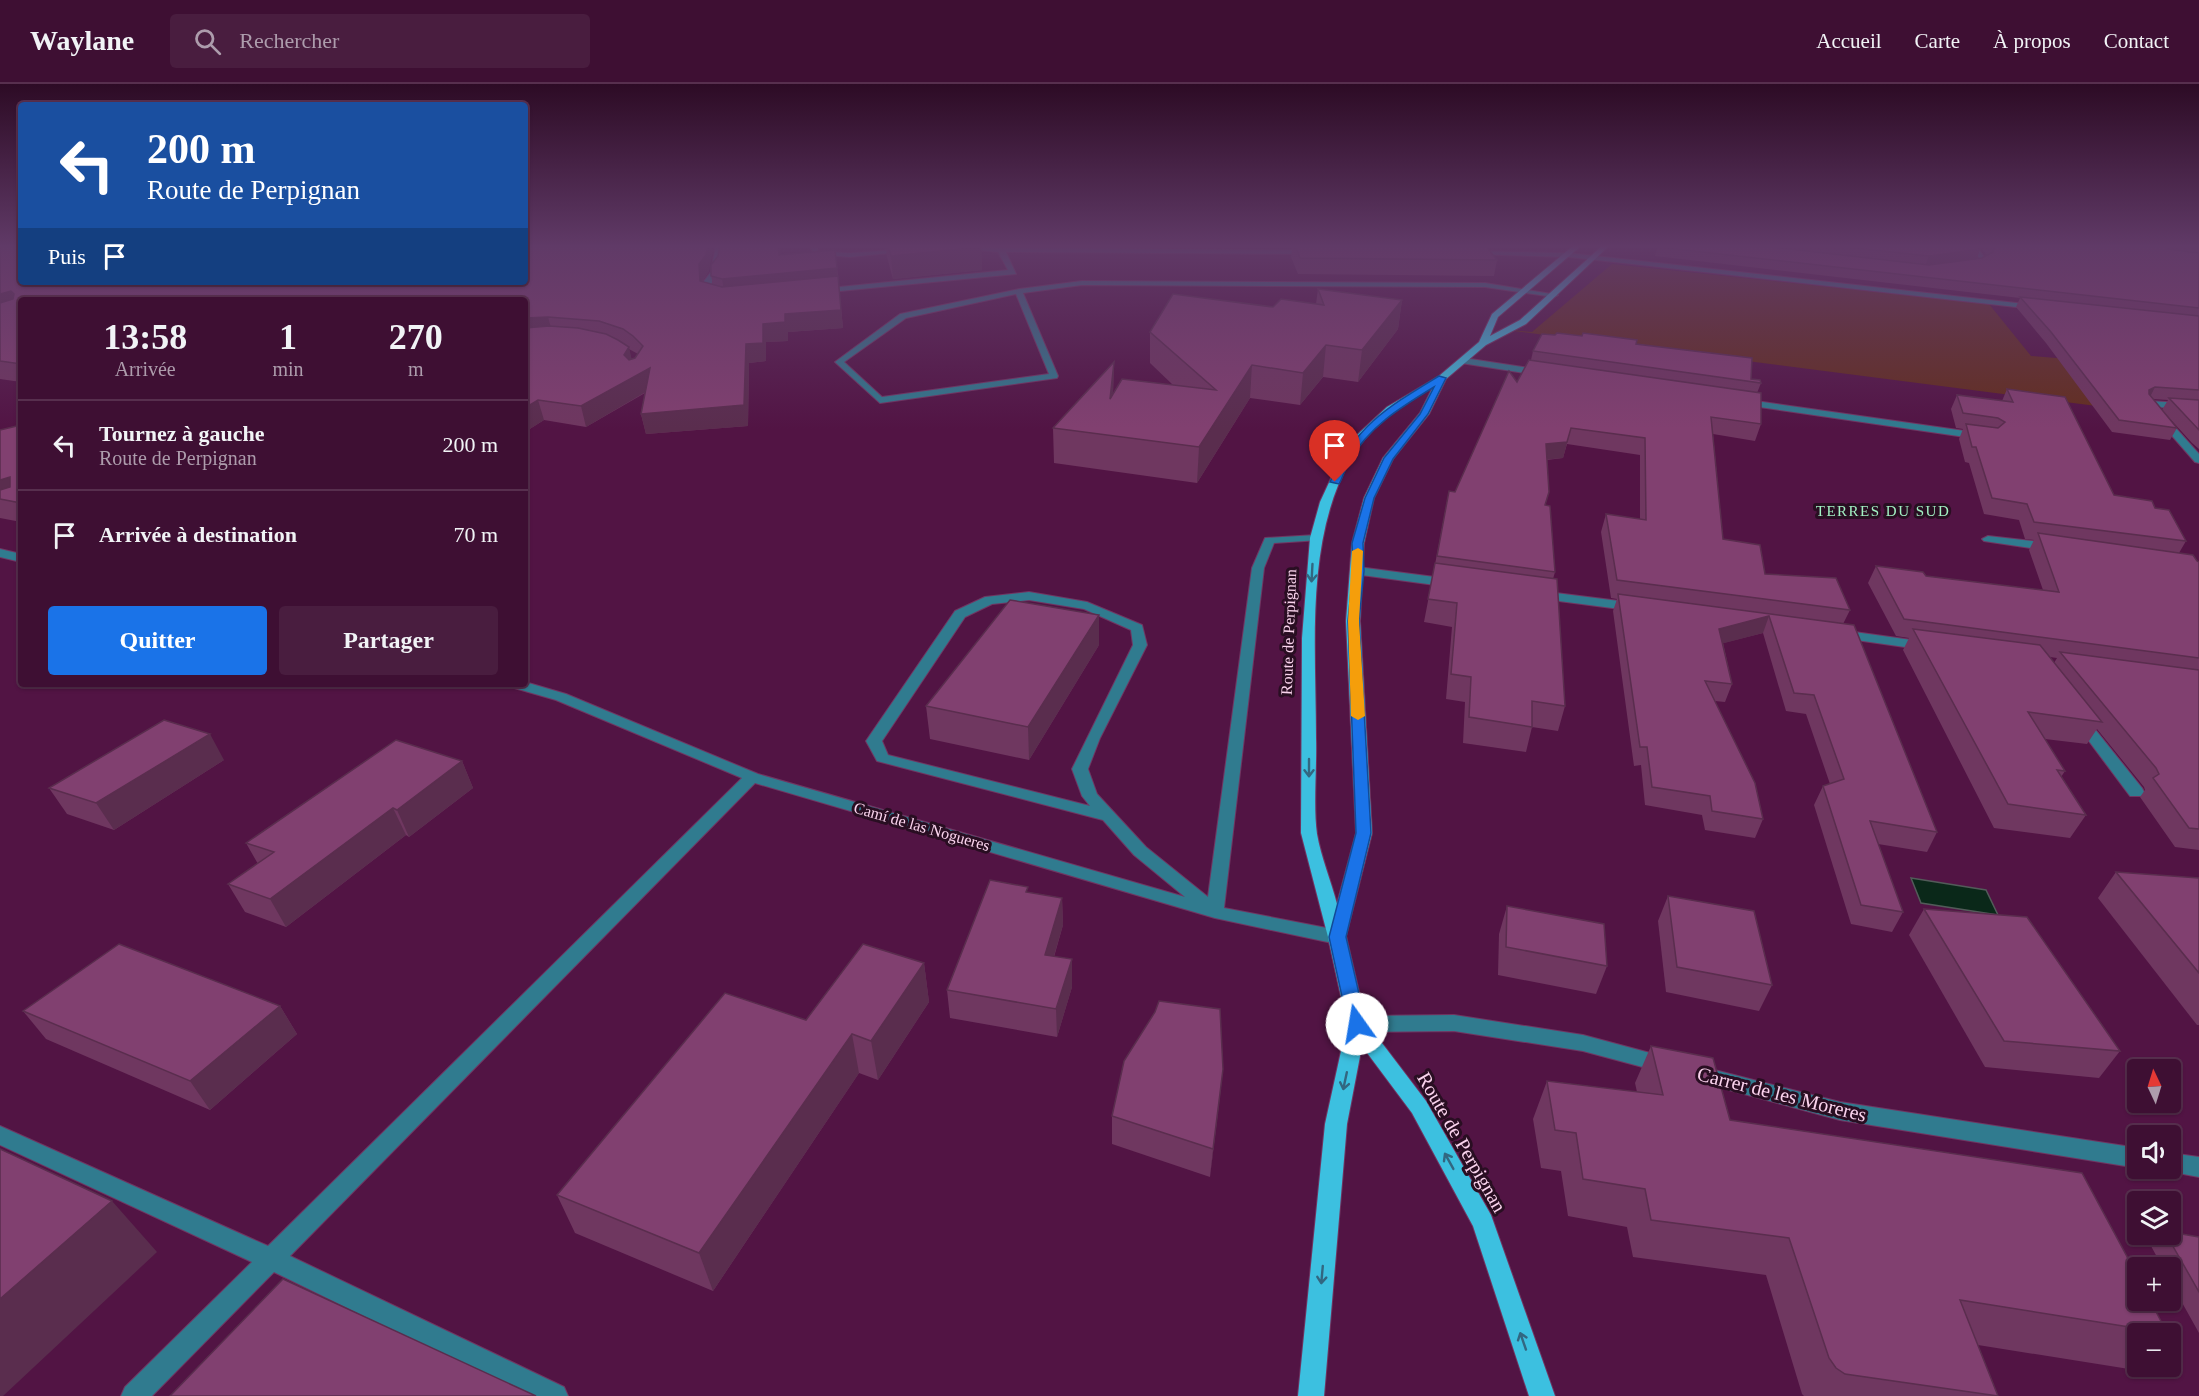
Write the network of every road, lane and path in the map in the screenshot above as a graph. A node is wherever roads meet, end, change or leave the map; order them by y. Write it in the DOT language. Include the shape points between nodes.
graph roads {
  1 [pos="948,306"];
  2 [pos="1025,306"];
  3 [pos="1508,306"];
  4 [pos="1541,306"];
  5 [pos="2028,306"];
  6 [pos="2044,308"];
  7 [pos="1483,343"];
  8 [pos="1464,361"];
  9 [pos="1558,375"];
  10 [pos="1442,378"];
  11 [pos="1734,400"];
  12 [pos="2199,406"];
  13 [pos="1991,438"];
  14 [pos="2199,460"];
  15 [pos="1316,538"];
  16 [pos="1988,539"];
  17 [pos="2058,548"];
  18 [pos="0,553"];
  19 [pos="18,557"];
  20 [pos="1358,571"];
  21 [pos="1465,585"];
  22 [pos="1524,593"];
  23 [pos="1654,610"];
  24 [pos="1832,633"];
  25 [pos="1938,647"];
  26 [pos="526,687"];
  27 [pos="2070,707"];
  28 [pos="752,777"];
  29 [pos="2136,792"];
  30 [pos="1108,816"];
  31 [pos="1215,912"];
  32 [pos="1338,937"];
  33 [pos="1357,1024"];
  34 [pos="0,1135"];
  35 [pos="2127,1156"];
  36 [pos="2181,1165"];
  37 [pos="2199,1167"];
  38 [pos="271,1259"];
  39 [pos="134,1396"];
  40 [pos="555,1396"];
  41 [pos="1311,1396"];
  42 [pos="1542,1396"];
  1 -- 2 [label="street" via="903,316 839,362 880,400 1054,376"];
  3 -- 7 [label="main road, Route de Perpignan" via="1495,316"];
  4 -- 7 [label="main road, Route de Perpignan" via="1523,322"];
  5 -- 6 [label="street"];
  7 -- 8 [label="main road, Route de Perpignan"];
  8 -- 9 [label="street"];
  8 -- 10 [label="main road, Route de Perpignan"];
  10 -- 15 [label="main road, Route de Perpignan" via="1390,409 1361,437 1326,502"];
  10 -- 20 [label="main road, Route de Perpignan" via="1424,414 1388,458 1370,498 1358,543"];
  11 -- 13 [label="street"];
  12 -- 14 [label="street" via="2149,404"];
  15 -- 31 [label="street" via="1269,540 1258,568"];
  15 -- 32 [label="main road, Route de Perpignan, one-way" via="1309,638 1309,832"];
  16 -- 17 [label="street"];
  18 -- 19 [label="street"];
  20 -- 21 [label="street"];
  20 -- 32 [label="main road, Route de Perpignan" via="1353,621 1364,833"];
  22 -- 23 [label="street"];
  24 -- 25 [label="street"];
  26 -- 28 [label="street, Camí de las Nogueres" via="561,697"];
  27 -- 29 [label="street"];
  28 -- 31 [label="street, Camí de las Nogueres"];
  28 -- 38 [label="street"];
  30 -- 30 [label="street" via="1090,796 1080,769 1140,645 1137,628 1087,606 1029,596 989,600 960,615 874,741 882,758"];
  30 -- 31 [label="street" via="1140,851"];
  31 -- 32 [label="street, Camí de las Nogueres"];
  32 -- 33 [label="main road, Route de Perpignan"];
  33 -- 35 [label="street, Carrer de les Moreres" via="1454,1023 1583,1043 1840,1111"];
  33 -- 41 [label="main road, Route de Perpignan, one-way" via="1336,1124"];
  42 -- 33 [label="main road, Route de Perpignan, one-way" via="1483,1223 1419,1107"];
  34 -- 38 [label="street"];
  36 -- 37 [label="street"];
  38 -- 39 [label="street"];
  38 -- 40 [label="street"];
}
